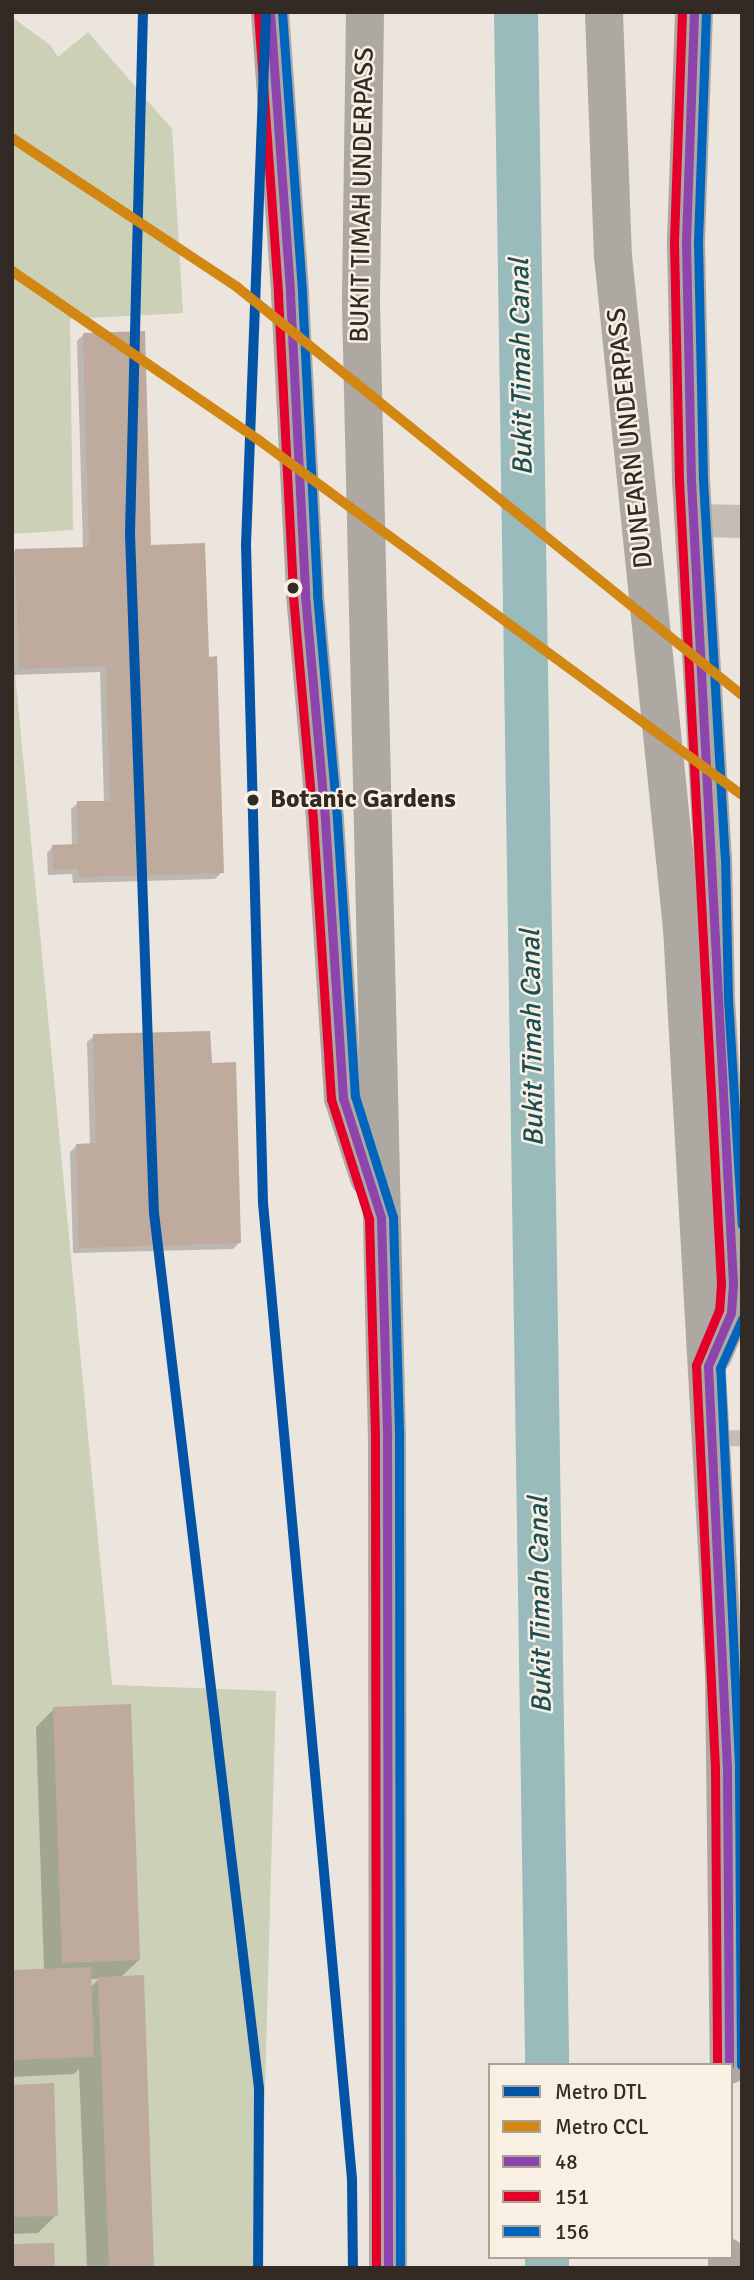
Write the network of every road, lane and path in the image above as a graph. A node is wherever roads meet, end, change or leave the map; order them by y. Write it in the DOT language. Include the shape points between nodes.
graph roads {
  1 [pos="270,12"];
  2 [pos="365,12"];
  3 [pos="604,12"];
  4 [pos="694,12"];
  5 [pos="694,520"];
  6 [pos="742,521"];
  7 [pos="382,1217"];
  8 [pos="735,1303"];
  9 [pos="708,1366"];
  10 [pos="727,1439"];
  11 [pos="733,1674"];
  12 [pos="734,1766"];
  13 [pos="736,1987"];
  14 [pos="729,2063"];
  15 [pos="388,2268"];
  1 -- 7 [label="highway" via="305,595 343,1098"];
  2 -- 7 [label="highway, BUKIT TIMAH UNDERPASS" via="361,304"];
  3 -- 9 [label="highway, DUNEARN UNDERPASS" via="612,256 682,928"];
  4 -- 5 [label="highway" via="686,243"];
  5 -- 6 [label="street"];
  5 -- 8 [label="highway"];
  7 -- 15 [label="highway, BUKIT TIMAH UNDERPASS" via="387,1438"];
  8 -- 9 [label="highway"];
  9 -- 10 [label="highway, DUNEARN UNDERPASS"];
  10 -- 11 [label="highway, DUNEARN UNDERPASS"];
  11 -- 12 [label="highway, DUNEARN UNDERPASS"];
  12 -- 13 [label="highway, DUNEARN UNDERPASS"];
  13 -- 14 [label="highway, DUNEARN UNDERPASS"];
}
